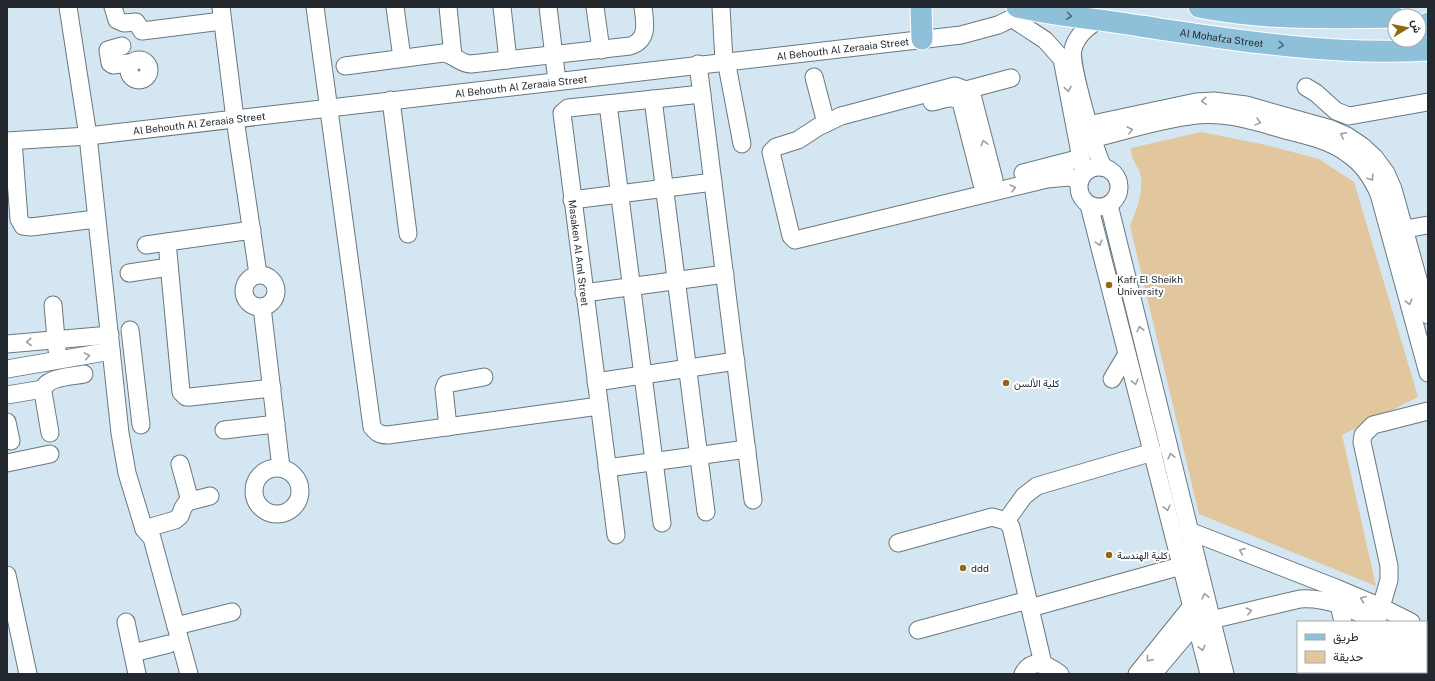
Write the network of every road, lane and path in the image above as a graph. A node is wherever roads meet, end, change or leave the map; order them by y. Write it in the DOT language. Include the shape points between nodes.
graph roads {
  1 [pos="68,7"];
  2 [pos="315,7"];
  3 [pos="395,7"];
  4 [pos="448,7"];
  5 [pos="502,7"];
  6 [pos="548,7"];
  7 [pos="595,7"];
  8 [pos="643,7"];
  9 [pos="721,7"];
  10 [pos="921,7"];
  11 [pos="1199,7"];
  12 [pos="1020,12"];
  13 [pos="116,14"];
  14 [pos="222,14"];
  15 [pos="1333,14"];
  16 [pos="1387,17"];
  17 [pos="1099,20"];
  18 [pos="1428,23"];
  19 [pos="1428,35"];
  20 [pos="922,39"];
  21 [pos="601,50"];
  22 [pos="1428,50"];
  23 [pos="1363,52"];
  24 [pos="554,55"];
  25 [pos="453,56"];
  26 [pos="402,58"];
  27 [pos="508,60"];
  28 [pos="725,61"];
  29 [pos="129,64"];
  30 [pos="698,64"];
  31 [pos="345,66"];
  32 [pos="814,76"];
  33 [pos="1011,78"];
  34 [pos="557,80"];
  35 [pos="1306,87"];
  36 [pos="702,94"];
  37 [pos="962,94"];
  38 [pos="653,99"];
  39 [pos="391,100"];
  40 [pos="1428,102"];
  41 [pos="608,104"];
  42 [pos="329,107"];
  43 [pos="234,119"];
  44 [pos="829,122"];
  45 [pos="1090,132"];
  46 [pos="88,136"];
  47 [pos="10,141"];
  48 [pos="742,144"];
  49 [pos="1102,167"];
  50 [pos="1082,170"];
  51 [pos="713,182"];
  52 [pos="988,182"];
  53 [pos="665,188"];
  54 [pos="620,194"];
  55 [pos="572,200"];
  56 [pos="1089,205"];
  57 [pos="1109,205"];
  58 [pos="96,219"];
  59 [pos="1428,225"];
  60 [pos="252,230"];
  61 [pos="790,232"];
  62 [pos="408,234"];
  63 [pos="1406,235"];
  64 [pos="1428,236"];
  65 [pos="167,242"];
  66 [pos="146,244"];
  67 [pos="169,267"];
  68 [pos="128,273"];
  69 [pos="258,274"];
  70 [pos="725,274"];
  71 [pos="677,281"];
  72 [pos="631,287"];
  73 [pos="584,293"];
  74 [pos="53,305"];
  75 [pos="262,307"];
  76 [pos="1428,316"];
  77 [pos="130,330"];
  78 [pos="110,334"];
  79 [pos="56,340"];
  80 [pos="7,344"];
  81 [pos="112,352"];
  82 [pos="1127,354"];
  83 [pos="59,360"];
  84 [pos="736,361"];
  85 [pos="688,368"];
  86 [pos="7,369"];
  87 [pos="1428,373"];
  88 [pos="84,374"];
  89 [pos="643,375"];
  90 [pos="484,377"];
  91 [pos="1112,379"];
  92 [pos="596,382"];
  93 [pos="43,388"];
  94 [pos="272,388"];
  95 [pos="137,391"];
  96 [pos="115,394"];
  97 [pos="7,395"];
  98 [pos="599,406"];
  99 [pos="1428,411"];
  100 [pos="7,422"];
  101 [pos="276,424"];
  102 [pos="141,425"];
  103 [pos="448,427"];
  104 [pos="224,430"];
  105 [pos="50,433"];
  106 [pos="11,441"];
  107 [pos="747,449"];
  108 [pos="1153,452"];
  109 [pos="50,454"];
  110 [pos="699,455"];
  111 [pos="654,462"];
  112 [pos="7,463"];
  113 [pos="180,464"];
  114 [pos="281,468"];
  115 [pos="607,468"];
  116 [pos="210,496"];
  117 [pos="753,500"];
  118 [pos="190,501"];
  119 [pos="706,512"];
  120 [pos="1006,521"];
  121 [pos="662,522"];
  122 [pos="144,529"];
  123 [pos="1189,531"];
  124 [pos="616,535"];
  125 [pos="898,543"];
  126 [pos="1182,566"];
  127 [pos="7,576"];
  128 [pos="1336,588"];
  129 [pos="1029,604"];
  130 [pos="1339,605"];
  131 [pos="1192,607"];
  132 [pos="232,612"];
  133 [pos="1379,614"];
  134 [pos="1343,621"];
  135 [pos="1407,621"];
  136 [pos="126,622"];
  137 [pos="1203,622"];
  138 [pos="12,626"];
  139 [pos="176,626"];
  140 [pos="918,630"];
  141 [pos="169,644"];
  142 [pos="133,653"];
  143 [pos="1043,664"];
  144 [pos="27,674"];
  145 [pos="137,674"];
  146 [pos="177,674"];
  147 [pos="189,674"];
  148 [pos="1022,674"];
  149 [pos="1060,674"];
  150 [pos="1137,674"];
  151 [pos="1153,674"];
  152 [pos="1209,674"];
  153 [pos="1225,674"];
  1 -- 46 [label="street"];
  2 -- 42 [label="street"];
  3 -- 26 [label="street"];
  4 -- 25 [label="street"];
  5 -- 27 [label="street"];
  6 -- 24 [label="street"];
  7 -- 21 [label="street"];
  8 -- 21 [label="street" via="645,27 642,40 630,46"];
  9 -- 28 [label="street"];
  10 -- 20 [label="main road"];
  11 -- 15 [label="main road" via="1253,14"];
  12 -- 17 [label="main road, Al Mohafza Street, one-way"];
  12 -- 20 [label="street, Al Behouth Al Zeraaia Street" via="980,31"];
  12 -- 50 [label="street, one-way" via="1062,59"];
  13 -- 14 [label="street" via="136,22 142,31"];
  13 -- 29 [label="street" via="122,46"];
  14 -- 43 [label="street"];
  15 -- 16 [label="main road"];
  15 -- 23 [label="main road" via="1364,30 1368,41"];
  17 -- 23 [label="main road, Al Mohafza Street, one-way" via="1256,42"];
  17 -- 45 [label="street" via="1082,33 1072,50"];
  18 -- 19 [label="main road"];
  20 -- 28 [label="street, Al Behouth Al Zeraaia Street"];
  21 -- 24 [label="street"];
  22 -- 23 [label="main road, Al Mohafza Street"];
  24 -- 27 [label="street"];
  24 -- 34 [label="street"];
  25 -- 26 [label="street" via="443,53"];
  25 -- 27 [label="street" via="465,64"];
  26 -- 31 [label="street"];
  28 -- 30 [label="street, Al Behouth Al Zeraaia Street"];
  28 -- 48 [label="street"];
  30 -- 34 [label="street, Al Behouth Al Zeraaia Street"];
  30 -- 36 [label="street"];
  32 -- 44 [label="street"];
  33 -- 37 [label="street"];
  34 -- 39 [label="street, Al Behouth Al Zeraaia Street"];
  35 -- 40 [label="street" via="1336,111 1349,116"];
  36 -- 38 [label="street, Masaken Al Aml Street"];
  36 -- 51 [label="street"];
  37 -- 44 [label="street" via="955,86 949,87 847,114"];
  37 -- 52 [label="street" via="973,99"];
  38 -- 41 [label="street, Masaken Al Aml Street"];
  38 -- 53 [label="street"];
  39 -- 42 [label="street, Al Behouth Al Zeraaia Street"];
  39 -- 62 [label="street"];
  41 -- 54 [label="street"];
  41 -- 55 [label="street, Masaken Al Aml Street" via="568,108 562,113"];
  42 -- 43 [label="street, Al Behouth Al Zeraaia Street"];
  42 -- 103 [label="street" via="372,427 382,435 388,435"];
  43 -- 46 [label="street, Al Behouth Al Zeraaia Street"];
  43 -- 60 [label="street"];
  44 -- 61 [label="street" via="798,140 776,147 771,152"];
  45 -- 49 [label="street"];
  63 -- 45 [label="street, one-way" via="1386,173 1362,146 1331,129 1246,105 1214,101 1180,105"];
  45 -- 87 [label="street, one-way" via="1211,114 1246,119 1318,139 1349,154 1365,170 1380,194"];
  46 -- 47 [label="street, Al Behouth Al Zeraaia Street"];
  46 -- 58 [label="street"];
  47 -- 58 [label="street" via="19,219 23,226"];
  49 -- 50 [label="street"];
  49 -- 57 [label="street" via="1114,174 1119,187 1118,194"];
  50 -- 52 [label="street"];
  50 -- 56 [label="street" via="1078,186 1080,197"];
  61 -- 50 [label="street, one-way" via="793,239 799,240 1047,179 1069,178"];
  51 -- 53 [label="street"];
  51 -- 70 [label="street"];
  52 -- 61 [label="street"];
  53 -- 54 [label="street"];
  53 -- 71 [label="street"];
  54 -- 55 [label="street"];
  54 -- 72 [label="street"];
  55 -- 73 [label="street, Masaken Al Aml Street"];
  56 -- 57 [label="street" via="1099,208"];
  56 -- 82 [label="street, one-way"];
  123 -- 57 [label="street, one-way"];
  58 -- 78 [label="street"];
  59 -- 63 [label="street"];
  60 -- 65 [label="street"];
  60 -- 69 [label="street"];
  63 -- 64 [label="street"];
  63 -- 76 [label="street"];
  65 -- 66 [label="street"];
  65 -- 67 [label="street"];
  67 -- 68 [label="street"];
  67 -- 94 [label="street" via="180,392 190,397"];
  69 -- 75 [label="street" via="272,280 276,289 271,303"];
  69 -- 75 [label="street" via="246,283 244,293 252,305"];
  70 -- 71 [label="street"];
  70 -- 84 [label="street"];
  71 -- 72 [label="street"];
  71 -- 85 [label="street"];
  72 -- 73 [label="street"];
  72 -- 89 [label="street"];
  73 -- 92 [label="street, Masaken Al Aml Street"];
  74 -- 79 [label="street"];
  75 -- 94 [label="street"];
  77 -- 95 [label="street"];
  78 -- 79 [label="street"];
  78 -- 81 [label="street"];
  79 -- 80 [label="street, one-way"];
  79 -- 83 [label="street"];
  83 -- 81 [label="street, one-way"];
  81 -- 96 [label="street"];
  82 -- 91 [label="street"];
  82 -- 108 [label="street, one-way"];
  83 -- 86 [label="street"];
  84 -- 85 [label="street"];
  84 -- 107 [label="street"];
  85 -- 89 [label="street"];
  85 -- 110 [label="street"];
  88 -- 93 [label="street" via="50,381"];
  89 -- 92 [label="street"];
  89 -- 111 [label="street"];
  90 -- 103 [label="street" via="446,384 444,389"];
  92 -- 98 [label="street, Masaken Al Aml Street"];
  93 -- 97 [label="street"];
  93 -- 105 [label="street"];
  94 -- 101 [label="street"];
  95 -- 96 [label="street"];
  95 -- 102 [label="street"];
  96 -- 122 [label="street" via="127,473"];
  98 -- 103 [label="street"];
  98 -- 115 [label="street, Masaken Al Aml Street"];
  99 -- 133 [label="street" via="1373,425 1363,435 1362,442 1389,566 1389,580"];
  100 -- 106 [label="street"];
  101 -- 104 [label="street"];
  101 -- 114 [label="street"];
  107 -- 110 [label="street"];
  107 -- 117 [label="street"];
  108 -- 120 [label="street" via="1038,486 1024,496"];
  108 -- 126 [label="street, one-way"];
  109 -- 112 [label="street"];
  110 -- 111 [label="street"];
  110 -- 119 [label="street"];
  111 -- 115 [label="street"];
  111 -- 121 [label="street"];
  113 -- 118 [label="street"];
  115 -- 124 [label="street, Masaken Al Aml Street"];
  116 -- 118 [label="street"];
  118 -- 122 [label="street" via="184,505 180,516 175,520"];
  120 -- 125 [label="street" via="992,517"];
  120 -- 129 [label="street" via="1010,527"];
  122 -- 139 [label="street" via="152,538"];
  122 -- 141 [label="street" via="142,538"];
  128 -- 123 [label="street, one-way"];
  137 -- 123 [label="street, one-way"];
  126 -- 129 [label="street"];
  126 -- 131 [label="street"];
  127 -- 138 [label="street"];
  128 -- 130 [label="street"];
  133 -- 128 [label="street, one-way"];
  129 -- 140 [label="street"];
  129 -- 143 [label="street"];
  130 -- 133 [label="street"];
  130 -- 134 [label="street"];
  137 -- 130 [label="street, one-way" via="1300,599 1312,598"];
  131 -- 137 [label="street"];
  131 -- 150 [label="street, one-way"];
  132 -- 139 [label="street"];
  133 -- 135 [label="street"];
  136 -- 142 [label="street"];
  137 -- 151 [label="street"];
  137 -- 152 [label="street, one-way"];
  137 -- 153 [label="street"];
  138 -- 144 [label="street"];
  139 -- 147 [label="street"];
  141 -- 142 [label="street"];
  141 -- 146 [label="street"];
  142 -- 145 [label="street"];
  143 -- 148 [label="street" via="1031,666"];
  143 -- 149 [label="street"];
}
